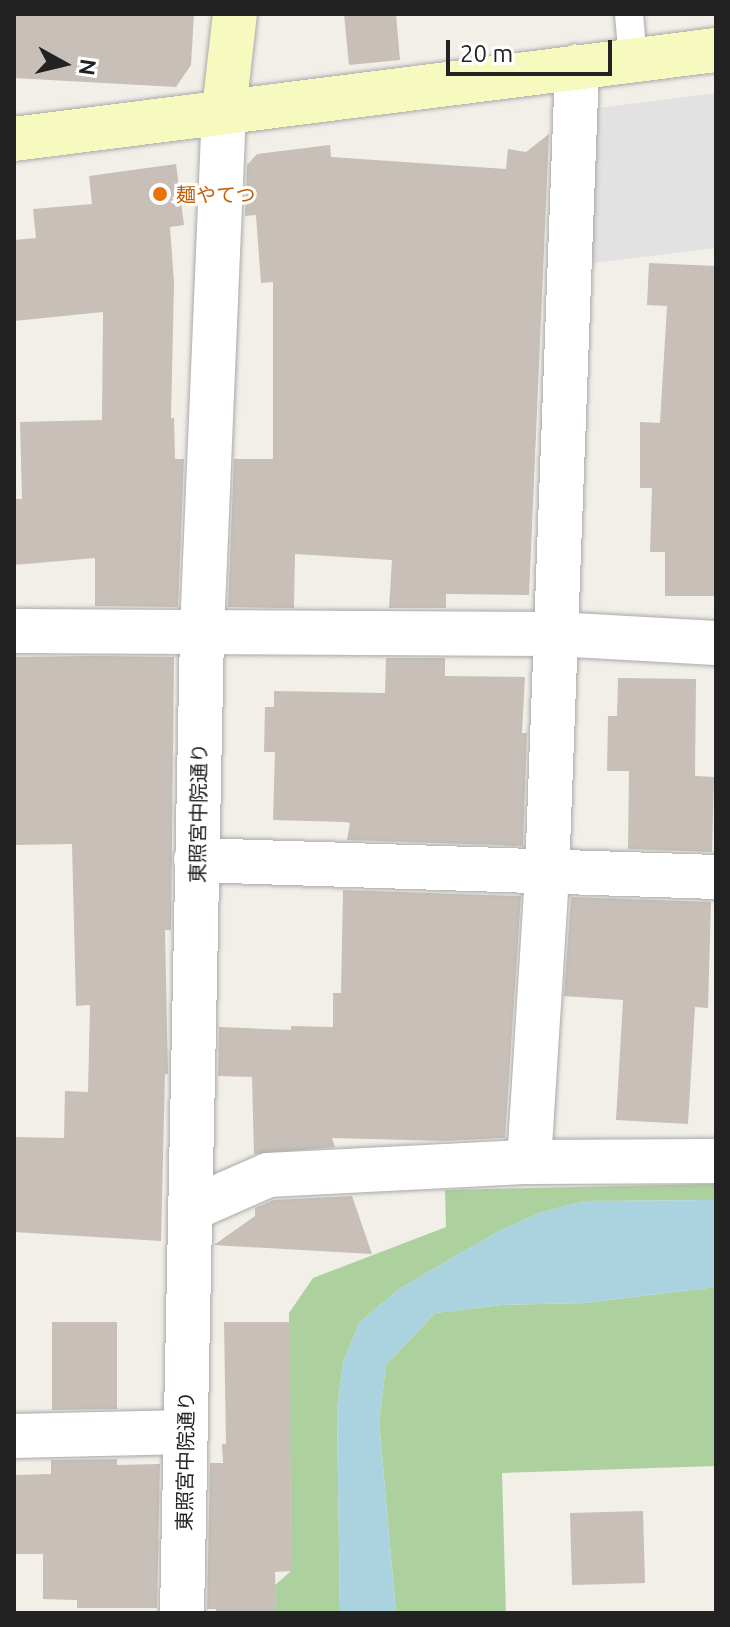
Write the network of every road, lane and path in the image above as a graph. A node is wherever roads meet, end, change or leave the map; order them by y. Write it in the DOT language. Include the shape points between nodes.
graph roads {
  1 [pos="235,14"];
  2 [pos="629,14"];
  3 [pos="716,50"];
  4 [pos="633,60"];
  5 [pos="577,67"];
  6 [pos="224,110"];
  7 [pos="14,139"];
  8 [pos="14,631"];
  9 [pos="202,631"];
  10 [pos="555,634"];
  11 [pos="716,643"];
  12 [pos="196,860"];
  13 [pos="547,874"];
  14 [pos="716,877"];
  15 [pos="716,1161"];
  16 [pos="529,1162"];
  17 [pos="191,1209"];
  18 [pos="186,1432"];
  19 [pos="14,1436"];
  20 [pos="182,1613"];
  1 -- 6 [label="street, 東照宮中院通り"];
  2 -- 4 [label="lane"];
  3 -- 4 [label="street"];
  4 -- 5 [label="street"];
  5 -- 6 [label="street"];
  5 -- 10 [label="street"];
  6 -- 7 [label="street"];
  6 -- 9 [label="street, 東照宮中院通り"];
  8 -- 9 [label="street"];
  9 -- 10 [label="street"];
  9 -- 12 [label="street, 東照宮中院通り"];
  10 -- 11 [label="street"];
  10 -- 13 [label="street"];
  12 -- 13 [label="street"];
  12 -- 17 [label="street, 東照宮中院通り"];
  13 -- 14 [label="street"];
  13 -- 16 [label="street"];
  15 -- 16 [label="street"];
  16 -- 17 [label="street" via="268,1175"];
  17 -- 18 [label="street, 東照宮中院通り"];
  18 -- 19 [label="street"];
  18 -- 20 [label="street, 東照宮中院通り"];
}
